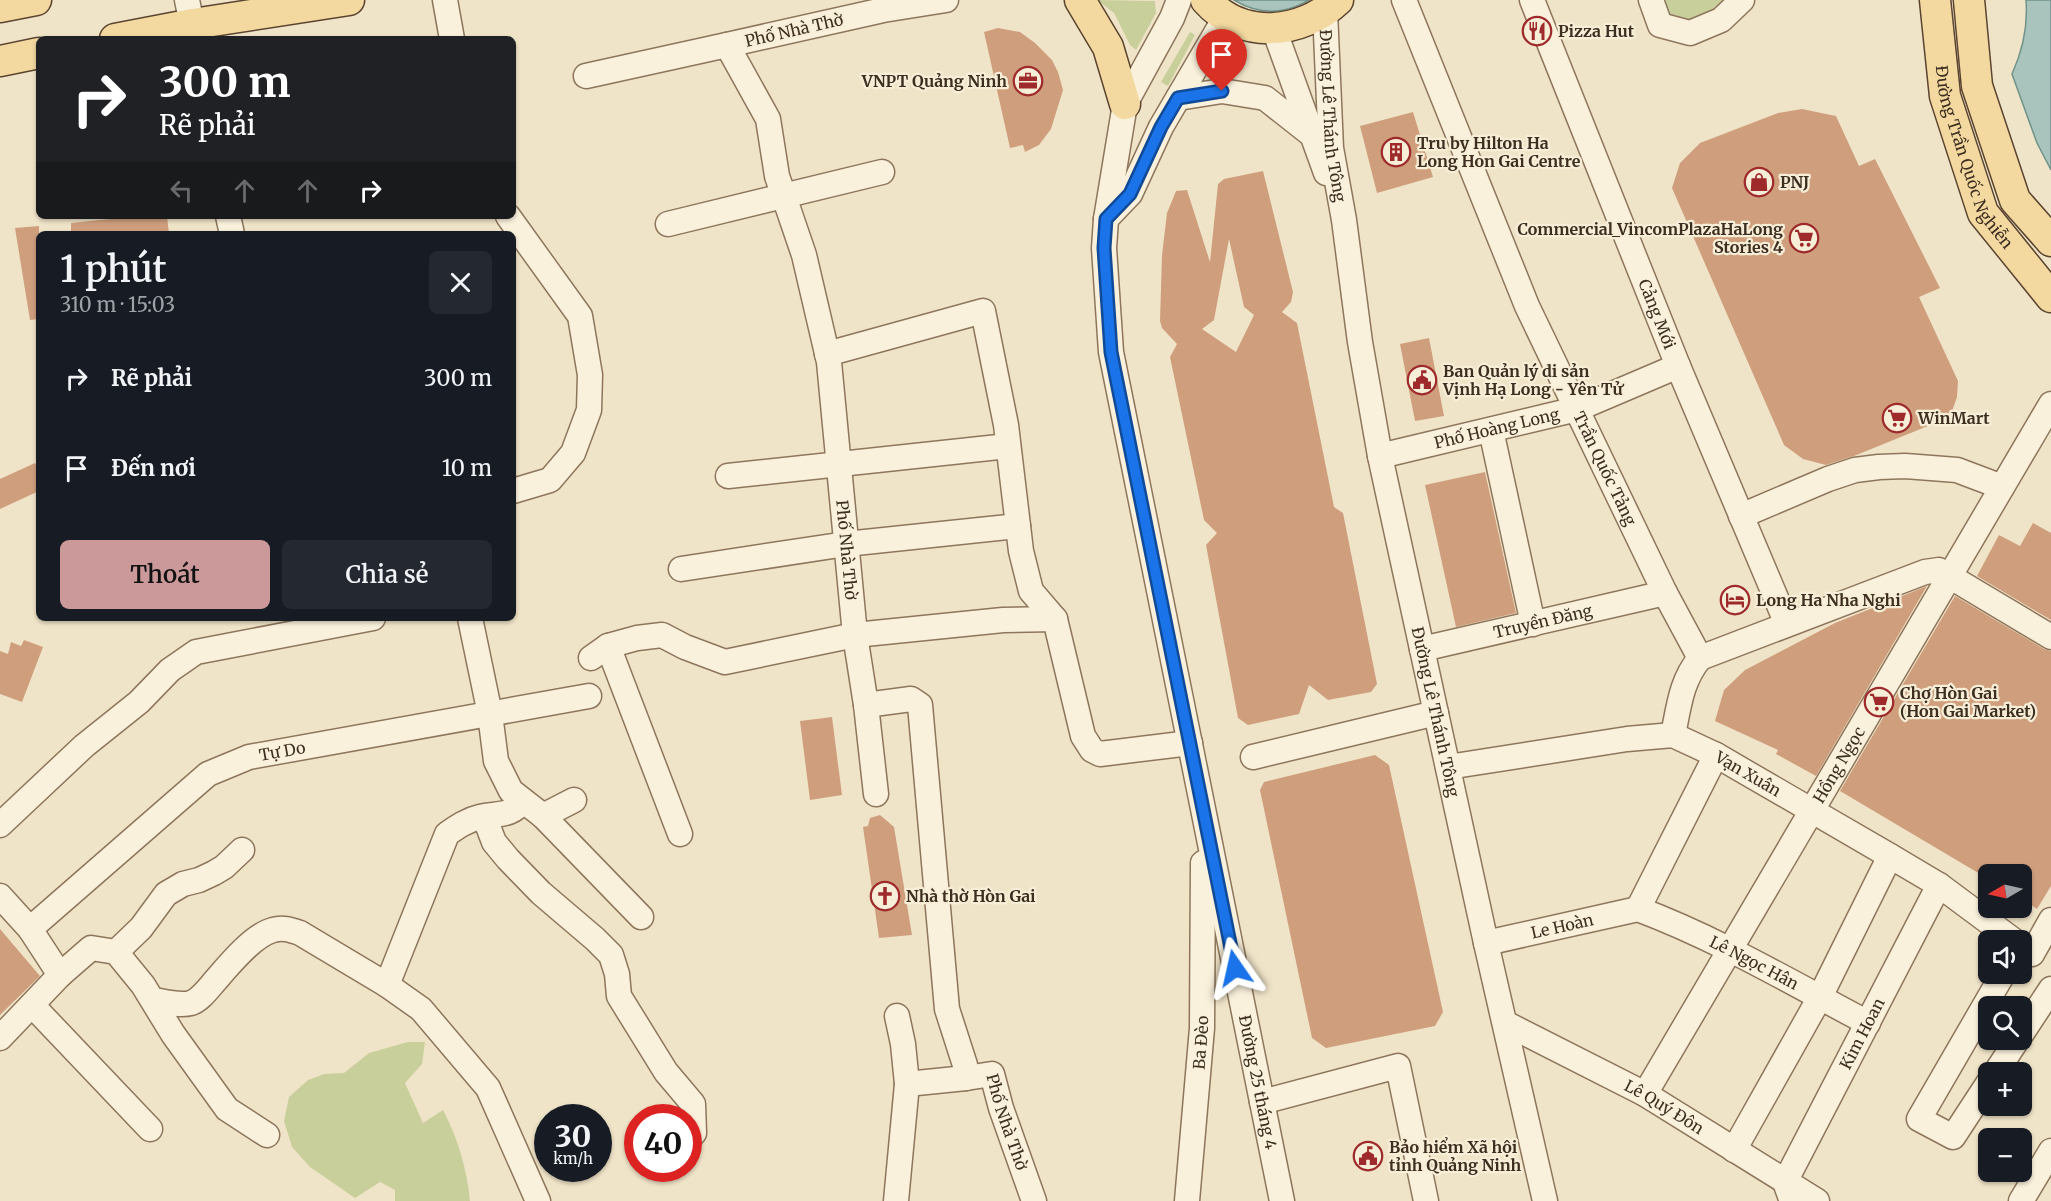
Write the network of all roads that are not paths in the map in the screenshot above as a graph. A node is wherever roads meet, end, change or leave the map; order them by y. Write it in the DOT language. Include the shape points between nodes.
graph roads {
  1 [pos="36,0"];
  2 [pos="349,0"];
  3 [pos="445,0"];
  4 [pos="946,0"];
  5 [pos="1080,0"];
  6 [pos="1179,0"];
  7 [pos="1404,0"];
  8 [pos="1532,0"];
  9 [pos="1652,0"];
  10 [pos="1742,0"];
  11 [pos="1935,0"];
  12 [pos="1969,0"];
  13 [pos="1331,6"];
  14 [pos="0,7"];
  15 [pos="1216,8"];
  16 [pos="192,21"];
  17 [pos="1274,29"];
  18 [pos="128,36"];
  19 [pos="451,36"];
  20 [pos="727,45"];
  21 [pos="36,54"];
  22 [pos="0,60"];
  23 [pos="586,76"];
  24 [pos="1178,98"];
  25 [pos="1125,104"];
  26 [pos="1312,135"];
  27 [pos="882,172"];
  28 [pos="784,196"];
  29 [pos="1106,219"];
  30 [pos="1344,220"];
  31 [pos="668,224"];
  32 [pos="519,241"];
  33 [pos="2051,241"];
  34 [pos="2051,297"];
  35 [pos="827,354"];
  36 [pos="1678,366"];
  37 [pos="2051,404"];
  38 [pos="1577,409"];
  39 [pos="1491,430"];
  40 [pos="1008,446"];
  41 [pos="1380,456"];
  42 [pos="839,465"];
  43 [pos="728,476"];
  44 [pos="2002,487"];
  45 [pos="516,490"];
  46 [pos="1741,516"];
  47 [pos="1018,526"];
  48 [pos="846,544"];
  49 [pos="681,569"];
  50 [pos="1949,577"];
  51 [pos="1665,593"];
  52 [pos="1055,619"];
  53 [pos="357,621"];
  54 [pos="471,621"];
  55 [pos="1533,624"];
  56 [pos="1787,624"];
  57 [pos="855,635"];
  58 [pos="2051,637"];
  59 [pos="1422,649"];
  60 [pos="1700,658"];
  61 [pos="589,696"];
  62 [pos="866,705"];
  63 [pos="1436,713"];
  64 [pos="490,714"];
  65 [pos="1673,735"];
  66 [pos="1190,743"];
  67 [pos="1716,755"];
  68 [pos="1253,757"];
  69 [pos="1448,767"];
  70 [pos="876,794"];
  71 [pos="574,800"];
  72 [pos="522,801"];
  73 [pos="1812,809"];
  74 [pos="1204,812"];
  75 [pos="482,816"];
  76 [pos="543,816"];
  77 [pos="0,825"];
  78 [pos="680,834"];
  79 [pos="242,850"];
  80 [pos="1890,856"];
  81 [pos="1938,885"];
  82 [pos="0,896"];
  83 [pos="1638,909"];
  84 [pos="641,917"];
  85 [pos="2051,920"];
  86 [pos="30,929"];
  87 [pos="2001,930"];
  88 [pos="1486,943"];
  89 [pos="2032,948"];
  90 [pos="1730,949"];
  91 [pos="116,952"];
  92 [pos="60,975"];
  93 [pos="1997,984"];
  94 [pos="387,985"];
  95 [pos="2051,989"];
  96 [pos="1820,997"];
  97 [pos="154,1000"];
  98 [pos="32,1005"];
  99 [pos="897,1016"];
  100 [pos="2032,1018"];
  101 [pos="1505,1023"];
  102 [pos="1868,1023"];
  103 [pos="0,1038"];
  104 [pos="966,1078"];
  105 [pos="907,1084"];
  106 [pos="1645,1094"];
  107 [pos="1978,1099"];
  108 [pos="1262,1102"];
  109 [pos="693,1104"];
  110 [pos="150,1130"];
  111 [pos="267,1135"];
  112 [pos="1734,1150"];
  113 [pos="2051,1151"];
  114 [pos="1788,1191"];
  115 [pos="538,1201"];
  116 [pos="896,1201"];
  117 [pos="1034,1201"];
  118 [pos="1187,1201"];
  119 [pos="1282,1201"];
  120 [pos="1426,1201"];
  121 [pos="1545,1201"];
  122 [pos="1817,1201"];
  123 [pos="2021,1201"];
  1 -- 14 [label="main road"];
  2 -- 16 [label="main road"];
  3 -- 19 [label="street"];
  4 -- 20 [label="street, Phố Nhà Thờ"];
  5 -- 25 [label="main road" via="1108,47"];
  6 -- 25 [label="street, Đường 25 tháng 4"];
  7 -- 38 [label="street, Trần Quốc Tảng" via="1527,306"];
  8 -- 36 [label="street, Cảng Mới"];
  9 -- 10 [label="street" via="1659,25 1690,33 1721,20"];
  11 -- 34 [label="main road, Đường Trần Quốc Nghiễn" via="1945,96 1983,213"];
  12 -- 33 [label="main road, Đường Trần Quốc Nghiễn" via="1977,86 2015,200"];
  13 -- 17 [label="main road" via="1301,24"];
  13 -- 30 [label="street, Đường Lê Thánh Tông" via="1331,148"];
  15 -- 17 [label="main road" via="1241,24"];
  15 -- 24 [label="street"];
  16 -- 18 [label="main road"];
  17 -- 26 [label="street, Đường Lê Thánh Tông"];
  20 -- 23 [label="street"];
  20 -- 28 [label="street, Phố Nhà Thờ" via="768,119"];
  21 -- 22 [label="main road"];
  24 -- 26 [label="street" via="1222,91 1265,98"];
  24 -- 29 [label="street" via="1130,194"];
  25 -- 29 [label="street, Đường 25 tháng 4"];
  26 -- 30 [label="street, Đường Lê Thánh Tông"];
  27 -- 28 [label="street"];
  28 -- 31 [label="street"];
  28 -- 35 [label="street, Phố Nhà Thờ" via="804,255"];
  29 -- 66 [label="street, Đường 25 tháng 4" via="1104,248 1111,352"];
  30 -- 41 [label="street, Đường Lê Thánh Tông"];
  32 -- 45 [label="street" via="580,316 590,375 589,410 573,453 550,480"];
  35 -- 40 [label="street" via="983,311"];
  35 -- 42 [label="street, Phố Nhà Thờ"];
  36 -- 38 [label="street, Phố Hoàng Long"];
  36 -- 46 [label="street, Cảng Mới"];
  37 -- 44 [label="street, Hồng Ngọc"];
  38 -- 39 [label="street, Phố Hoàng Long"];
  38 -- 51 [label="street, Trần Quốc Tảng"];
  39 -- 41 [label="street, Phố Hoàng Long"];
  39 -- 55 [label="street"];
  40 -- 42 [label="street"];
  40 -- 47 [label="street"];
  41 -- 59 [label="street, Đường Lê Thánh Tông"];
  42 -- 43 [label="street"];
  42 -- 48 [label="street, Phố Nhà Thờ"];
  44 -- 46 [label="street" via="1957,470 1879,467 1828,479"];
  44 -- 50 [label="street, Hồng Ngọc"];
  46 -- 56 [label="street, Cảng Mới"];
  47 -- 48 [label="street"];
  47 -- 52 [label="street" via="1031,591"];
  48 -- 49 [label="street"];
  48 -- 57 [label="street, Phố Nhà Thờ"];
  50 -- 56 [label="street" via="1939,570 1925,572"];
  50 -- 58 [label="street"];
  50 -- 73 [label="street, Hồng Ngọc"];
  51 -- 55 [label="street, Truyền Đăng"];
  51 -- 60 [label="street, Trần Quốc Tảng"];
  52 -- 57 [label="street" via="1003,620"];
  52 -- 66 [label="street" via="1083,736 1092,750 1100,754"];
  53 -- 77 [label="street" via="196,652 170,670"];
  54 -- 64 [label="street"];
  55 -- 59 [label="street, Truyền Đăng"];
  56 -- 60 [label="street"];
  57 -- 62 [label="street, Phố Nhà Thờ"];
  57 -- 78 [label="street" via="724,662 662,635 637,638 600,652"];
  59 -- 63 [label="street, Đường Lê Thánh Tông"];
  60 -- 65 [label="street" via="1685,682"];
  61 -- 64 [label="street, Tự Do"];
  62 -- 70 [label="street"];
  62 -- 104 [label="street, Phố Nhà Thờ" via="912,699 920,705 947,1009"];
  63 -- 68 [label="street"];
  63 -- 69 [label="street, Đường Lê Thánh Tông"];
  64 -- 72 [label="street" via="496,762 511,791"];
  64 -- 86 [label="street, Tự Do" via="249,757 208,774"];
  65 -- 67 [label="street, Vạn Xuân"];
  65 -- 69 [label="street, Vạn Xuân"];
  66 -- 74 [label="street, Đường 25 tháng 4"];
  67 -- 73 [label="street, Vạn Xuân"];
  67 -- 83 [label="street"];
  69 -- 88 [label="street, Đường Lê Thánh Tông"];
  71 -- 76 [label="street"];
  72 -- 75 [label="street" via="518,808 502,815"];
  72 -- 76 [label="street"];
  73 -- 80 [label="street, Vạn Xuân"];
  73 -- 90 [label="street, Hồng Ngọc"];
  74 -- 108 [label="street, Đường 25 tháng 4"];
  74 -- 118 [label="street, Ba Đèo" via="1202,1028"];
  75 -- 94 [label="street" via="447,834"];
  75 -- 109 [label="street" via="494,842 508,858 610,955 619,996 666,1072"];
  76 -- 84 [label="street"];
  79 -- 91 [label="street" via="214,873 166,894 141,928"];
  80 -- 81 [label="street, Vạn Xuân"];
  80 -- 96 [label="street"];
  81 -- 87 [label="street, Vạn Xuân"];
  81 -- 102 [label="street, Kim Hoan"];
  82 -- 86 [label="street"];
  83 -- 88 [label="street, Le Hoàn"];
  83 -- 90 [label="street, Lê Ngọc Hân"];
  85 -- 89 [label="street"];
  86 -- 92 [label="street"];
  88 -- 101 [label="street, Đường Lê Thánh Tông"];
  90 -- 96 [label="street, Lê Ngọc Hân"];
  90 -- 106 [label="street, Hồng Ngọc"];
  91 -- 92 [label="street" via="91,948"];
  91 -- 97 [label="street"];
  92 -- 98 [label="street"];
  93 -- 107 [label="street" via="1919,1119 1953,1137"];
  94 -- 97 [label="street" via="300,933 275,929 256,938 191,1003"];
  94 -- 115 [label="street" via="421,1009 488,1088"];
  95 -- 100 [label="street"];
  96 -- 102 [label="street, Lê Ngọc Hân"];
  96 -- 112 [label="street"];
  97 -- 111 [label="street" via="173,1034 227,1109"];
  98 -- 103 [label="street"];
  98 -- 110 [label="street"];
  99 -- 105 [label="street"];
  101 -- 106 [label="street, Lê Quý Đôn"];
  101 -- 121 [label="street, Đường Lê Thánh Tông"];
  102 -- 114 [label="street, Kim Hoan"];
  104 -- 105 [label="street"];
  104 -- 117 [label="street, Phố Nhà Thờ" via="992,1074"];
  105 -- 116 [label="street"];
  106 -- 112 [label="street, Lê Quý Đôn"];
  108 -- 119 [label="street, Đường 25 tháng 4"];
  108 -- 120 [label="street" via="1398,1066"];
  112 -- 114 [label="street, Lê Quý Đôn"];
  113 -- 123 [label="street"];
  114 -- 122 [label="street, Lê Quý Đôn"];
}
